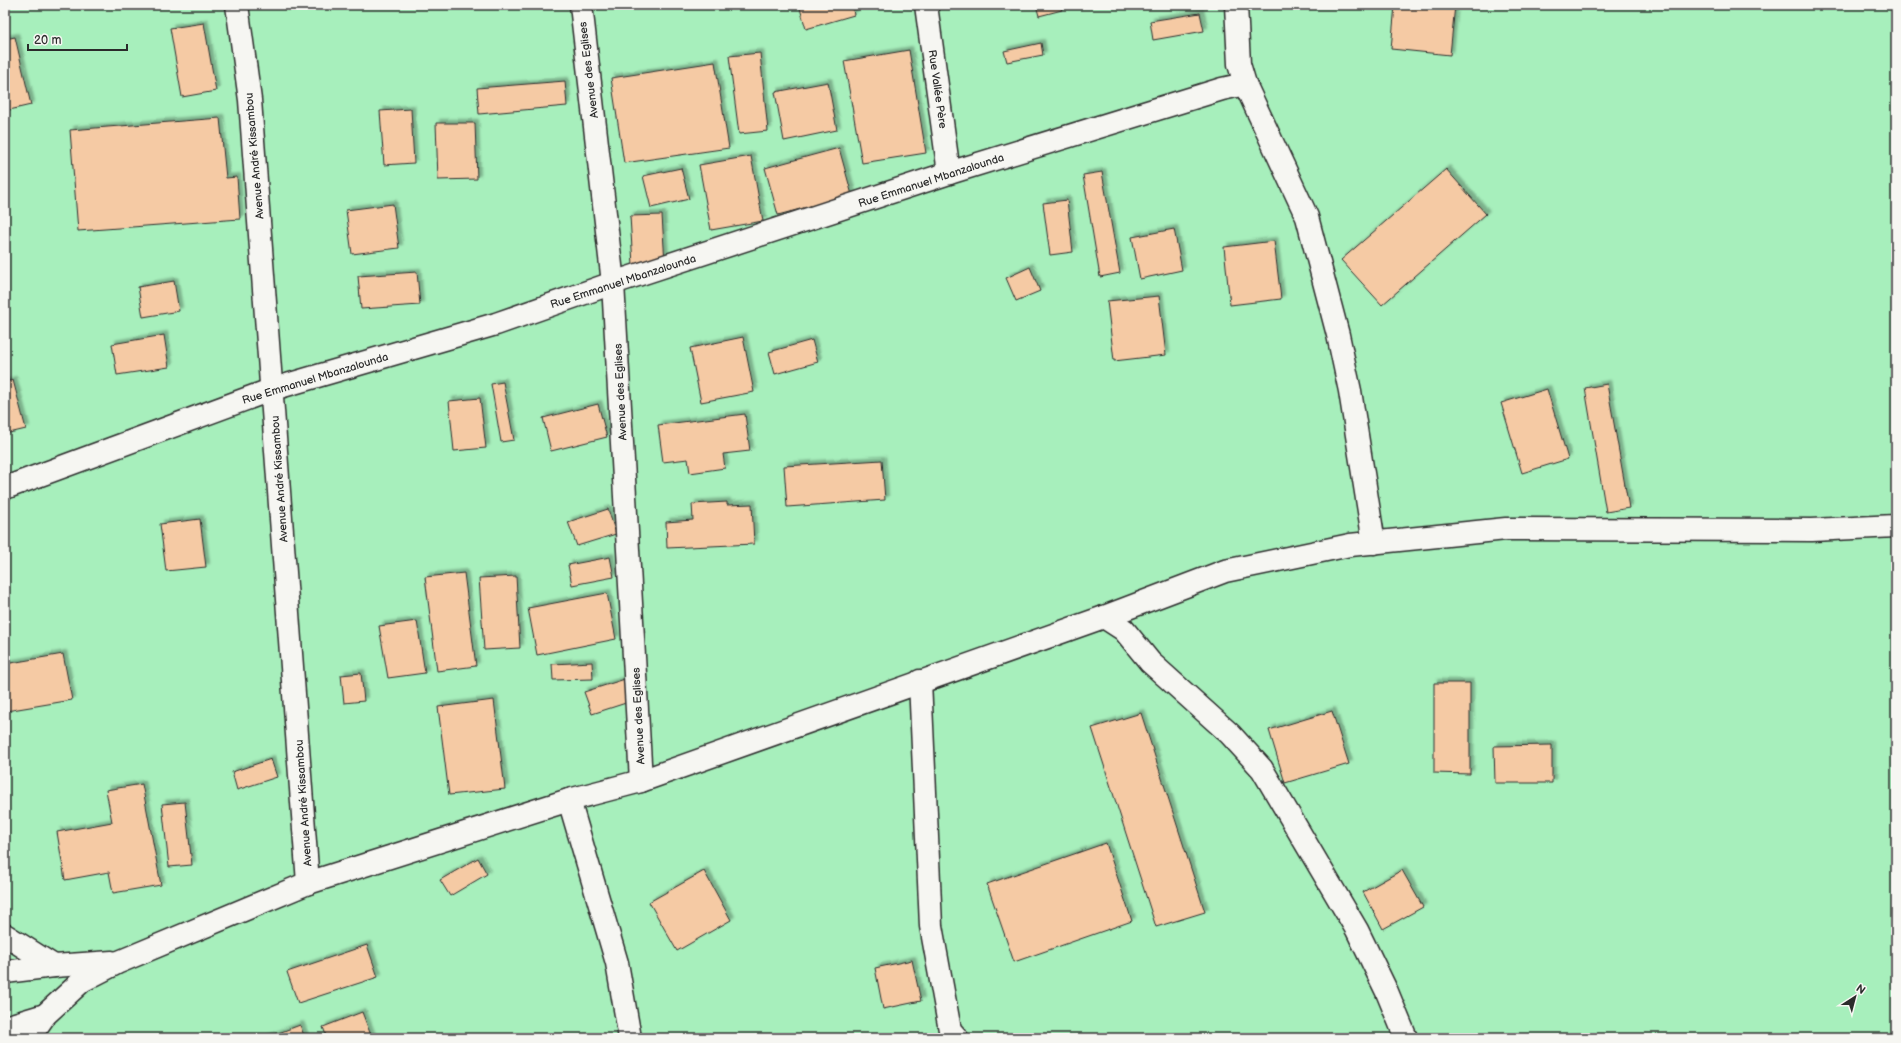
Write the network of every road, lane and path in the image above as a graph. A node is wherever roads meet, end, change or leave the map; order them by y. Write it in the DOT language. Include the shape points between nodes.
graph roads {
  1 [pos="237,5"];
  2 [pos="581,5"];
  3 [pos="926,5"];
  4 [pos="1236,5"];
  5 [pos="1246,84"];
  6 [pos="950,173"];
  7 [pos="614,283"];
  8 [pos="273,389"];
  9 [pos="5,488"];
  10 [pos="1896,526"];
  11 [pos="1374,543"];
  12 [pos="1104,617"];
  13 [pos="920,681"];
  14 [pos="641,781"];
  15 [pos="569,800"];
  16 [pos="308,883"];
  17 [pos="5,935"];
  18 [pos="119,962"];
  19 [pos="54,966"];
  20 [pos="5,972"];
  21 [pos="44,1014"];
  22 [pos="5,1027"];
  23 [pos="952,1035"];
  24 [pos="29,1038"];
  25 [pos="630,1038"];
  26 [pos="1406,1038"];
  1 -- 8 [label="main road, Avenue André Kissambou" via="250,100"];
  2 -- 7 [label="main road, Avenue des Eglises"];
  3 -- 6 [label="main road, Rue Vallée Père"];
  4 -- 5 [label="main road" via="1239,64"];
  5 -- 6 [label="main road, Rue Emmanuel Mbanzalounda" via="1222,89"];
  5 -- 11 [label="main road" via="1307,217 1350,391"];
  6 -- 7 [label="main road, Rue Emmanuel Mbanzalounda"];
  7 -- 8 [label="main road, Rue Emmanuel Mbanzalounda" via="496,324"];
  7 -- 14 [label="main road, Avenue des Eglises"];
  8 -- 9 [label="main road, Rue Emmanuel Mbanzalounda"];
  8 -- 16 [label="main road, Avenue André Kissambou"];
  10 -- 11 [label="main road" via="1812,530 1506,529"];
  11 -- 12 [label="main road" via="1350,545 1225,571"];
  12 -- 13 [label="main road"];
  12 -- 26 [label="main road" via="1124,630 1150,662 1230,734 1262,769 1357,930"];
  13 -- 14 [label="main road"];
  13 -- 23 [label="main road" via="930,926"];
  14 -- 15 [label="main road"];
  15 -- 16 [label="main road"];
  15 -- 25 [label="main road" via="617,963"];
  16 -- 18 [label="main road"];
  17 -- 19 [label="main road"];
  18 -- 19 [label="main road"];
  18 -- 21 [label="main road" via="82,982"];
  19 -- 20 [label="main road"];
  21 -- 22 [label="main road"];
  21 -- 24 [label="main road"];
}
